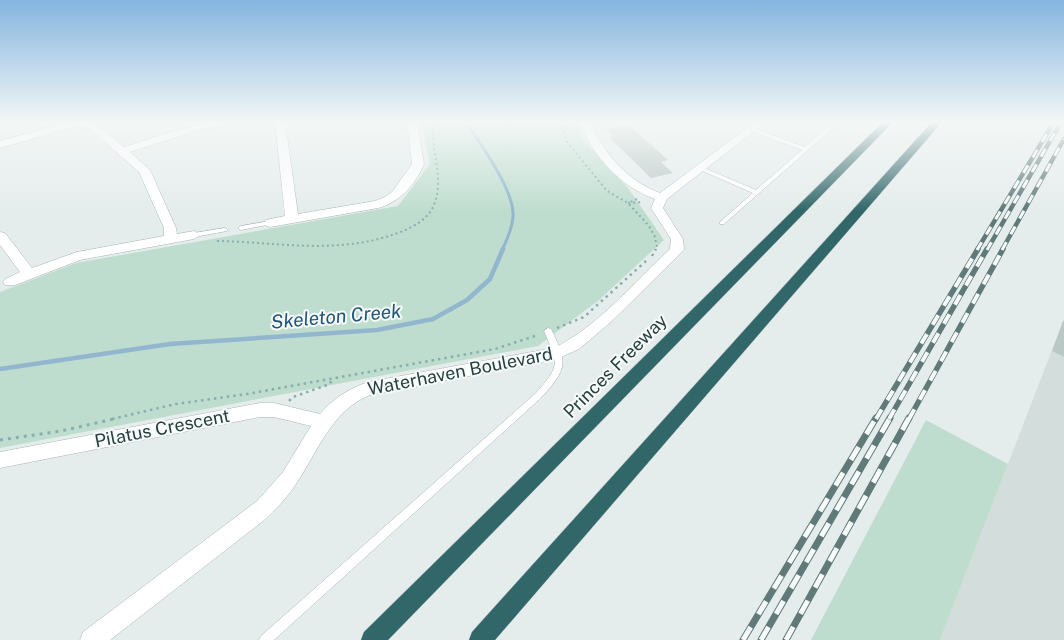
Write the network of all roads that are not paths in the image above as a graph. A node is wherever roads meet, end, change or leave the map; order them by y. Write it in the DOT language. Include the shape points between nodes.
graph roads {
  1 [pos="124,152"];
  2 [pos="284,152"];
  3 [pos="416,152"];
  4 [pos="603,152"];
  5 [pos="721,152"];
  6 [pos="803,152"];
  7 [pos="858,152"];
  8 [pos="911,152"];
  9 [pos="700,168"];
  10 [pos="757,192"];
  11 [pos="662,197"];
  12 [pos="292,219"];
  13 [pos="270,223"];
  14 [pos="722,224"];
  15 [pos="241,228"];
  16 [pos="224,230"];
  17 [pos="194,235"];
  18 [pos="0,236"];
  19 [pos="171,239"];
  20 [pos="29,274"];
  21 [pos="5,283"];
  22 [pos="548,332"];
  23 [pos="557,353"];
  24 [pos="325,422"];
  25 [pos="0,460"];
  26 [pos="111,634"];
  27 [pos="92,640"];
  28 [pos="265,640"];
  29 [pos="372,640"];
  30 [pos="480,640"];
  1 -- 19 [label="street" via="144,170 170,228"];
  2 -- 12 [label="street"];
  3 -- 12 [label="street" via="416,169 393,198 378,204"];
  4 -- 11 [label="street" via="631,182"];
  5 -- 9 [label="street"];
  6 -- 10 [label="lane"];
  7 -- 29 [label="highway, Princes Freeway"];
  8 -- 30 [label="highway"];
  9 -- 10 [label="lane"];
  9 -- 11 [label="street"];
  10 -- 14 [label="lane"];
  11 -- 23 [label="street, Waterhaven Boulevard" via="658,208 677,239 677,250 596,327"];
  12 -- 13 [label="street"];
  13 -- 15 [label="lane"];
  16 -- 17 [label="lane"];
  17 -- 19 [label="street"];
  18 -- 20 [label="street"];
  19 -- 20 [label="street" via="77,256"];
  20 -- 21 [label="street"];
  22 -- 23 [label="lane"];
  23 -- 24 [label="street, Waterhaven Boulevard" via="356,392 335,407"];
  23 -- 28 [label="lane" via="559,373 538,395"];
  24 -- 25 [label="street, Pilatus Crescent" via="260,410"];
  24 -- 26 [label="street, Waterhaven Boulevard" via="285,484 266,506"];
  26 -- 27 [label="street, Waterhaven Boulevard"];
}
